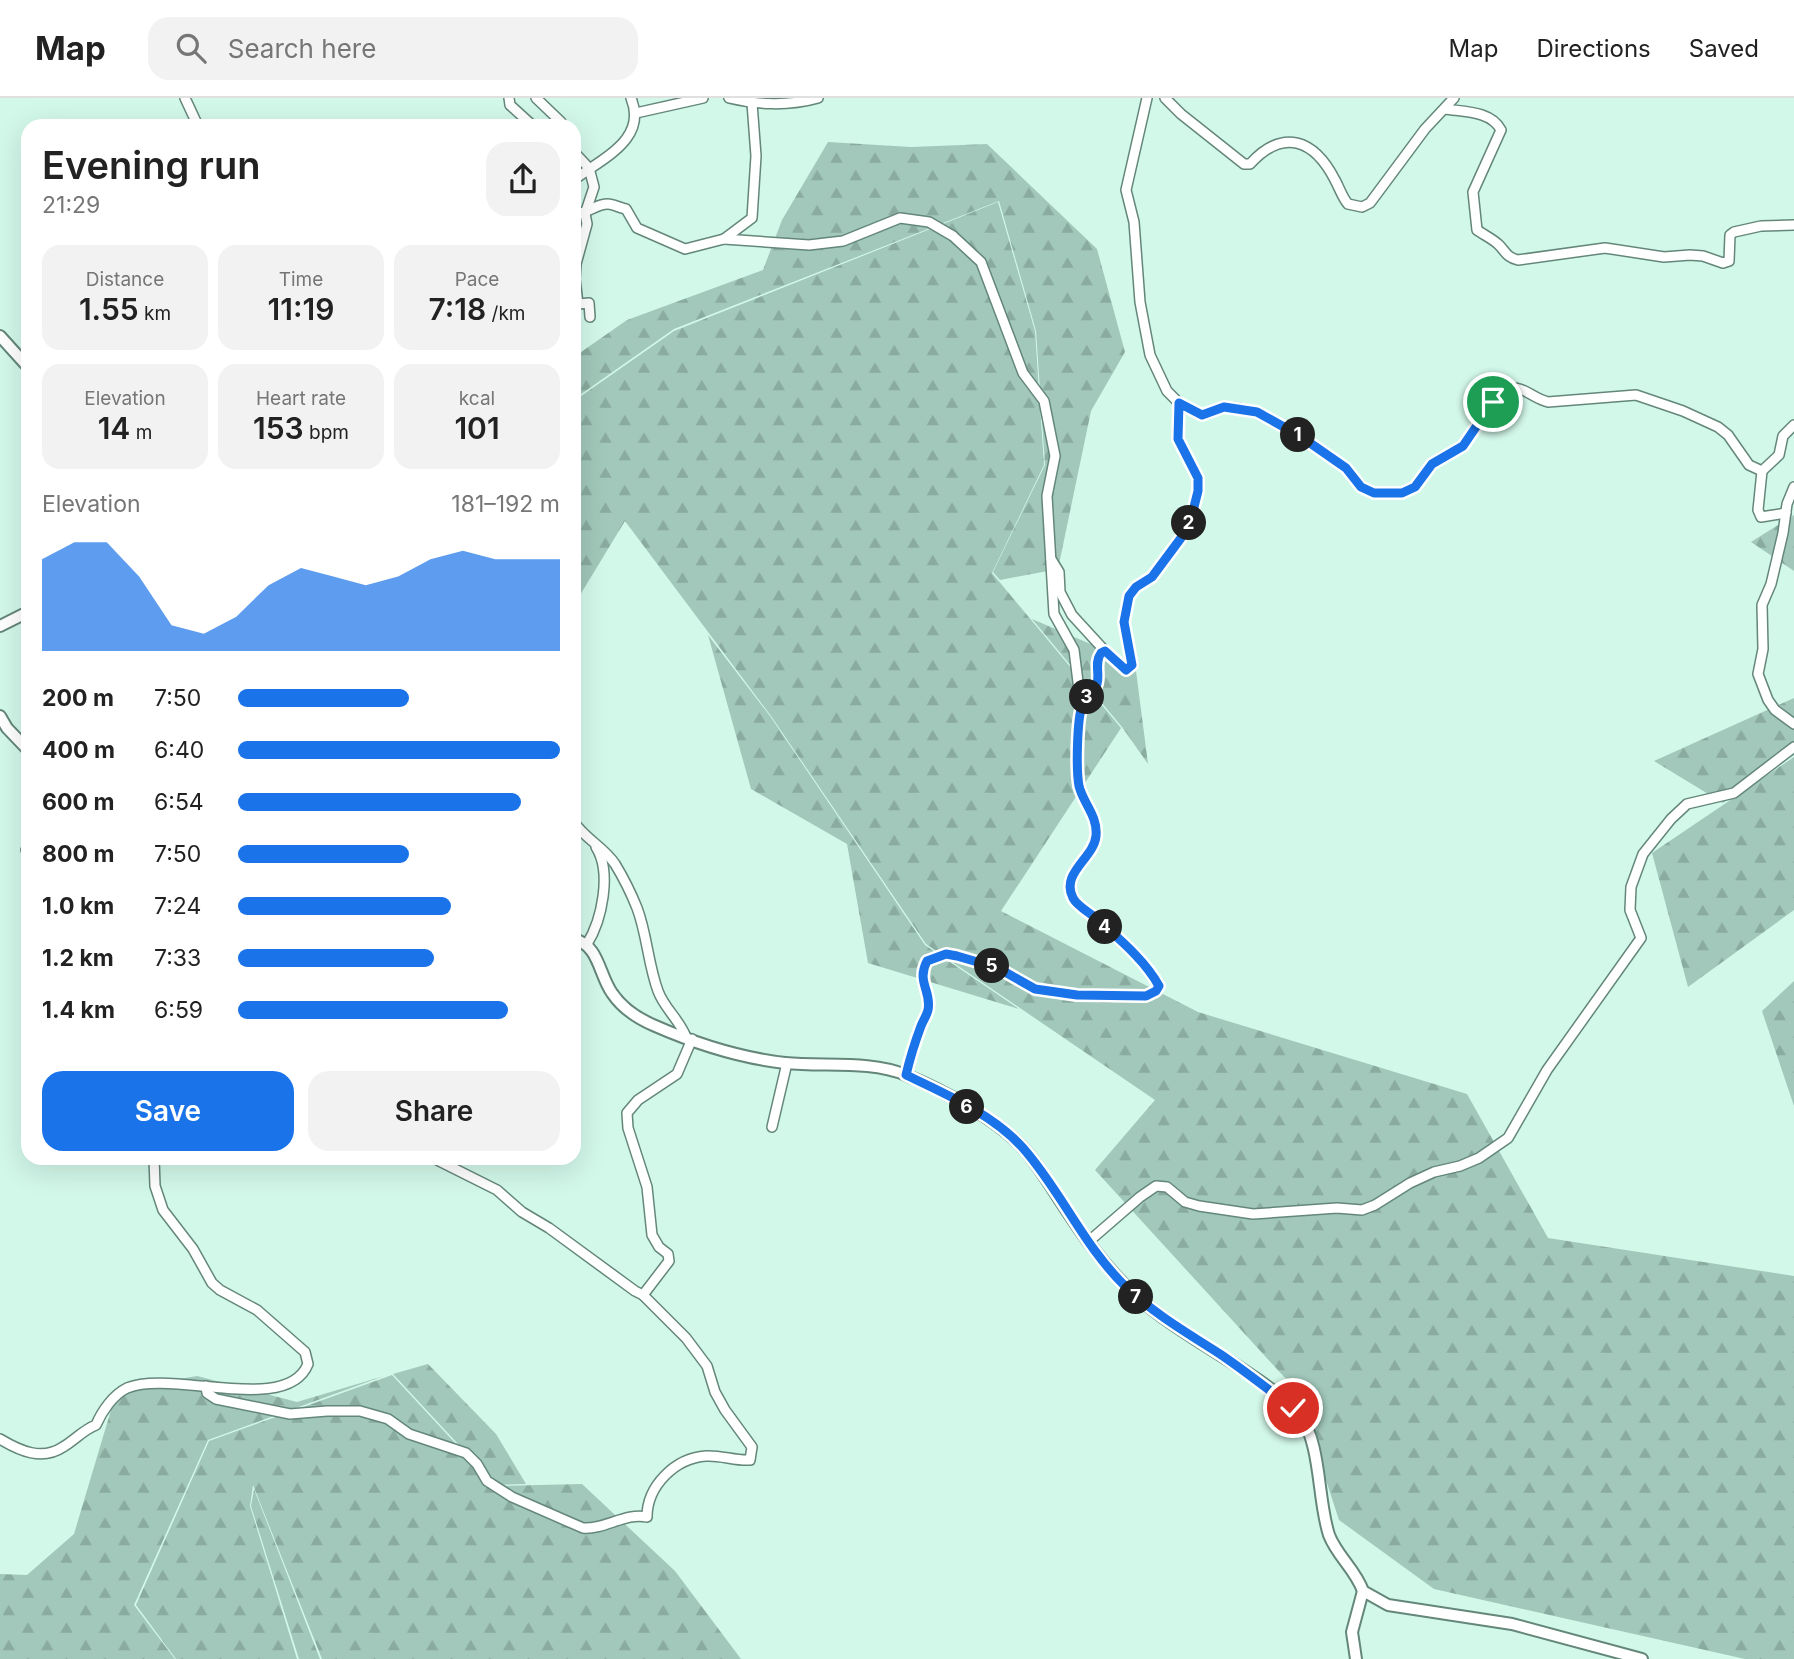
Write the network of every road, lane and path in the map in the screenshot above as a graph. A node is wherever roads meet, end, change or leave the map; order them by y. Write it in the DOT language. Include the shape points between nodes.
graph roads {
  1 [pos="185,98"];
  2 [pos="509,98"];
  3 [pos="631,98"];
  4 [pos="703,98"];
  5 [pos="729,98"];
  6 [pos="818,98"];
  7 [pos="1147,98"];
  8 [pos="1165,98"];
  9 [pos="1454,98"];
  10 [pos="540,100"];
  11 [pos="752,103"];
  12 [pos="1445,109"];
  13 [pos="635,113"];
  14 [pos="195,119"];
  15 [pos="525,119"];
  16 [pos="558,119"];
  17 [pos="581,160"];
  18 [pos="589,169"];
  19 [pos="581,175"];
  20 [pos="581,214"];
  21 [pos="585,214"];
  22 [pos="1794,225"];
  23 [pos="724,239"];
  24 [pos="581,246"];
  25 [pos="581,305"];
  26 [pos="590,317"];
  27 [pos="0,336"];
  28 [pos="21,360"];
  29 [pos="1179,403"];
  30 [pos="1794,425"];
  31 [pos="1762,471"];
  32 [pos="1794,487"];
  33 [pos="1786,513"];
  34 [pos="1049,556"];
  35 [pos="21,615"];
  36 [pos="0,626"];
  37 [pos="1105,651"];
  38 [pos="1081,708"];
  39 [pos="0,718"];
  40 [pos="1794,724"];
  41 [pos="21,742"];
  42 [pos="1794,747"];
  43 [pos="581,829"];
  44 [pos="591,840"];
  45 [pos="581,942"];
  46 [pos="587,944"];
  47 [pos="689,1038"];
  48 [pos="787,1063"];
  49 [pos="906,1075"];
  50 [pos="772,1127"];
  51 [pos="154,1165"];
  52 [pos="447,1165"];
  53 [pos="1088,1242"];
  54 [pos="643,1295"];
  55 [pos="205,1386"];
  56 [pos="0,1439"];
  57 [pos="1363,1591"];
  58 [pos="1356,1659"];
  59 [pos="1642,1659"];
  1 -- 14 [label="street"];
  2 -- 15 [label="street" via="510,105"];
  3 -- 13 [label="street"];
  4 -- 13 [label="street"];
  5 -- 11 [label="street"];
  6 -- 11 [label="street"];
  7 -- 29 [label="street" via="1126,190 1135,222 1140,302 1150,355 1167,391"];
  8 -- 12 [label="street" via="1244,164 1272,145 1298,142 1324,162 1348,204 1362,207 1383,188"];
  9 -- 12 [label="street"];
  10 -- 16 [label="street"];
  11 -- 23 [label="street" via="756,156 752,218"];
  12 -- 22 [label="street" via="1478,113 1501,130 1473,191 1478,230 1512,259 1605,248 1664,257 1703,256 1723,263 1729,261 1734,232"];
  13 -- 18 [label="street" via="630,138"];
  17 -- 18 [label="street"];
  18 -- 19 [label="street"];
  18 -- 21 [label="street" via="594,187"];
  20 -- 21 [label="street"];
  21 -- 23 [label="street" via="609,204 625,209 637,228 685,249"];
  21 -- 24 [label="street"];
  23 -- 34 [label="street" via="809,244 844,241 900,218 929,222 953,236 981,262 1023,373 1044,401 1055,456 1046,496"];
  25 -- 26 [label="street" via="589,303"];
  27 -- 28 [label="street"];
  29 -- 31 [label="street" via="1202,415 1224,407 1257,412 1300,436 1374,493 1402,493 1415,487 1432,464 1463,446 1509,387 1548,402 1636,395 1718,427 1749,465"];
  29 -- 37 [label="street" via="1178,439 1198,478 1191,519 1152,577 1129,596 1124,622 1130,669"];
  30 -- 31 [label="street" via="1783,436 1779,455"];
  31 -- 33 [label="street" via="1761,517"];
  32 -- 33 [label="street"];
  33 -- 40 [label="street" via="1762,605 1763,649 1758,674 1775,710"];
  34 -- 37 [label="street" via="1059,572 1060,592 1072,615"];
  34 -- 38 [label="street" via="1054,614 1074,650"];
  35 -- 36 [label="street"];
  37 -- 38 [label="street" via="1098,656 1097,685"];
  38 -- 49 [label="street" via="1077,770 1096,837 1093,849 1073,876 1073,899 1127,948 1159,986 1146,996 1129,997 1035,989 998,968 946,954 927,961 922,970 928,1011"];
  39 -- 41 [label="street"];
  42 -- 53 [label="street" via="1734,793 1687,804 1643,854 1631,887 1630,909 1641,938 1547,1070 1508,1138 1479,1158 1434,1172 1362,1210 1253,1214 1185,1202 1167,1187 1156,1186"];
  43 -- 44 [label="street"];
  44 -- 46 [label="street" via="603,861 604,889 598,926"];
  44 -- 47 [label="street" via="615,865 637,909 658,992"];
  45 -- 46 [label="street"];
  46 -- 47 [label="street" via="623,1006 648,1023"];
  47 -- 48 [label="street"];
  47 -- 54 [label="street" via="677,1074 627,1113 647,1187 652,1235 669,1261"];
  48 -- 49 [label="street"];
  48 -- 50 [label="street"];
  49 -- 53 [label="street" via="980,1114 1016,1141"];
  51 -- 55 [label="street" via="163,1210 212,1283 257,1310 305,1352 308,1364 305,1373 277,1388"];
  52 -- 54 [label="street" via="497,1189 522,1212"];
  53 -- 57 [label="street" via="1145,1304 1241,1369 1303,1419 1330,1537"];
  54 -- 55 [label="street" via="707,1366 725,1410 752,1447 750,1460 703,1456 683,1463 654,1486 647,1517 639,1515 594,1529 512,1497 487,1480 466,1454 409,1434 388,1419 360,1411 290,1414 216,1399 207,1394"];
  55 -- 56 [label="street" via="180,1383 128,1388 107,1406 96,1425 52,1452 33,1454"];
  57 -- 58 [label="street" via="1352,1632"];
  57 -- 59 [label="street" via="1388,1605 1512,1624"];
}
